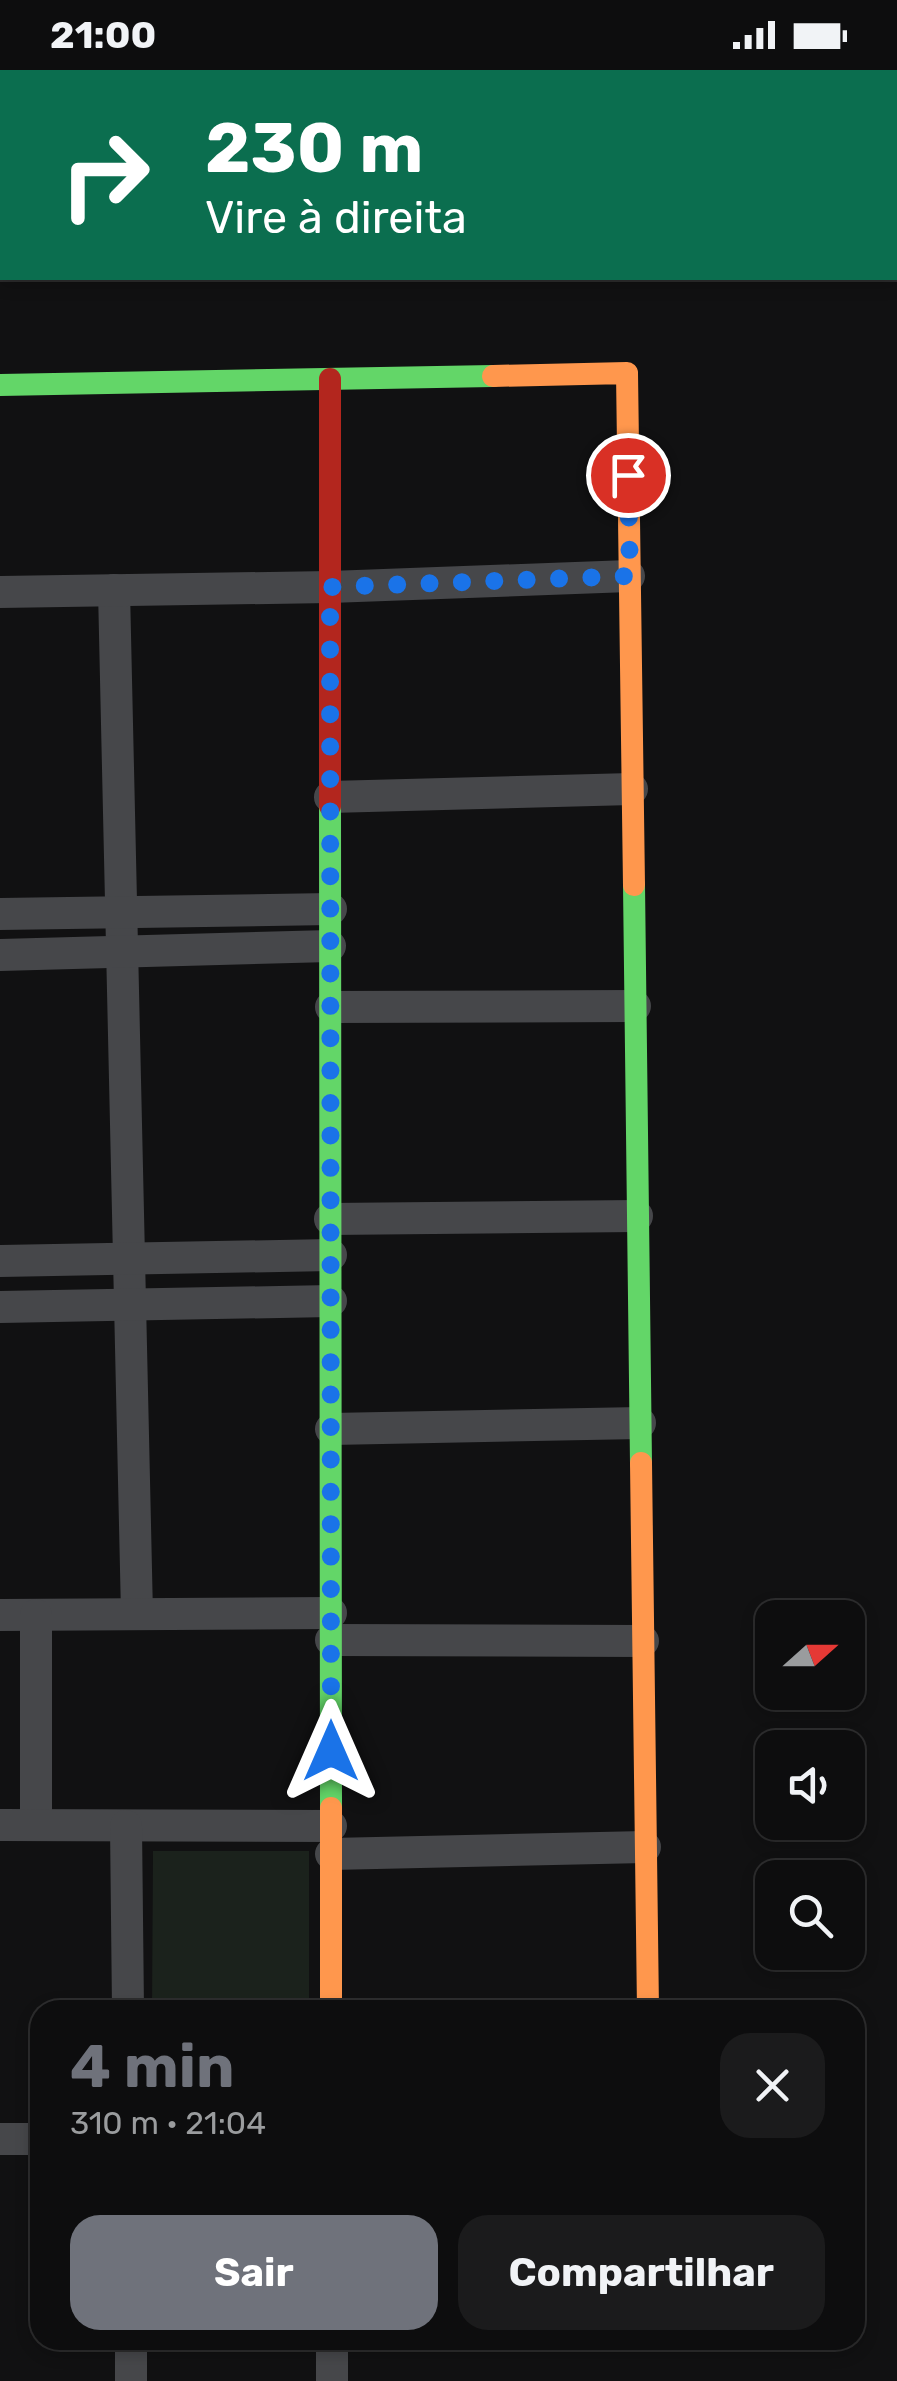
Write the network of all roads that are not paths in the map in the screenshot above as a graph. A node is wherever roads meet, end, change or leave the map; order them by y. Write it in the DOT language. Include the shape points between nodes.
graph roads {
  1 [pos="330,379"];
  2 [pos="0,384"];
  3 [pos="630,576"];
  4 [pos="330,587"];
  5 [pos="114,590"];
  6 [pos="0,592"];
  7 [pos="632,789"];
  8 [pos="330,797"];
  9 [pos="330,909"];
  10 [pos="122,912"];
  11 [pos="0,914"];
  12 [pos="330,946"];
  13 [pos="122,953"];
  14 [pos="0,955"];
  15 [pos="635,1006"];
  16 [pos="331,1007"];
  17 [pos="637,1216"];
  18 [pos="330,1218"];
  19 [pos="330,1256"];
  20 [pos="129,1258"];
  21 [pos="0,1261"];
  22 [pos="331,1301"];
  23 [pos="130,1304"];
  24 [pos="0,1307"];
  25 [pos="640,1423"];
  26 [pos="331,1429"];
  27 [pos="137,1614"];
  28 [pos="0,1615"];
  29 [pos="36,1615"];
  30 [pos="331,1626"];
  31 [pos="643,1641"];
  32 [pos="0,1825"];
  33 [pos="36,1825"];
  34 [pos="126,1826"];
  35 [pos="331,1840"];
  36 [pos="645,1847"];
  37 [pos="128,2000"];
  38 [pos="332,2000"];
  39 [pos="648,2000"];
  40 [pos="0,2139"];
  41 [pos="30,2139"];
  42 [pos="130,2350"];
  43 [pos="332,2350"];
  44 [pos="131,2381"];
  45 [pos="332,2381"];
  1 -- 2 [label="street"];
  1 -- 3 [label="street" via="627,374"];
  1 -- 4 [label="street"];
  3 -- 4 [label="street"];
  3 -- 7 [label="street"];
  4 -- 5 [label="street"];
  4 -- 8 [label="street"];
  5 -- 6 [label="street"];
  5 -- 10 [label="street"];
  7 -- 8 [label="street"];
  7 -- 15 [label="street"];
  8 -- 9 [label="street"];
  9 -- 10 [label="street"];
  9 -- 12 [label="street"];
  10 -- 11 [label="street"];
  10 -- 13 [label="street"];
  12 -- 13 [label="street"];
  12 -- 16 [label="street"];
  13 -- 14 [label="street"];
  13 -- 20 [label="street"];
  15 -- 16 [label="street"];
  15 -- 17 [label="street"];
  16 -- 18 [label="street"];
  17 -- 18 [label="street"];
  17 -- 25 [label="street"];
  18 -- 19 [label="street"];
  19 -- 20 [label="street"];
  19 -- 22 [label="street"];
  20 -- 21 [label="street"];
  20 -- 23 [label="street"];
  22 -- 23 [label="street"];
  22 -- 26 [label="street"];
  23 -- 24 [label="street"];
  23 -- 27 [label="street"];
  25 -- 26 [label="street"];
  25 -- 31 [label="street"];
  26 -- 30 [label="street"];
  27 -- 29 [label="street"];
  27 -- 30 [label="street"];
  28 -- 29 [label="street"];
  29 -- 33 [label="street"];
  30 -- 31 [label="street"];
  30 -- 35 [label="street"];
  31 -- 36 [label="street"];
  32 -- 33 [label="street"];
  33 -- 34 [label="street"];
  34 -- 35 [label="street"];
  34 -- 37 [label="street"];
  35 -- 36 [label="street"];
  35 -- 38 [label="street"];
  36 -- 39 [label="street"];
  40 -- 41 [label="street"];
  42 -- 44 [label="street"];
  43 -- 45 [label="street"];
}
